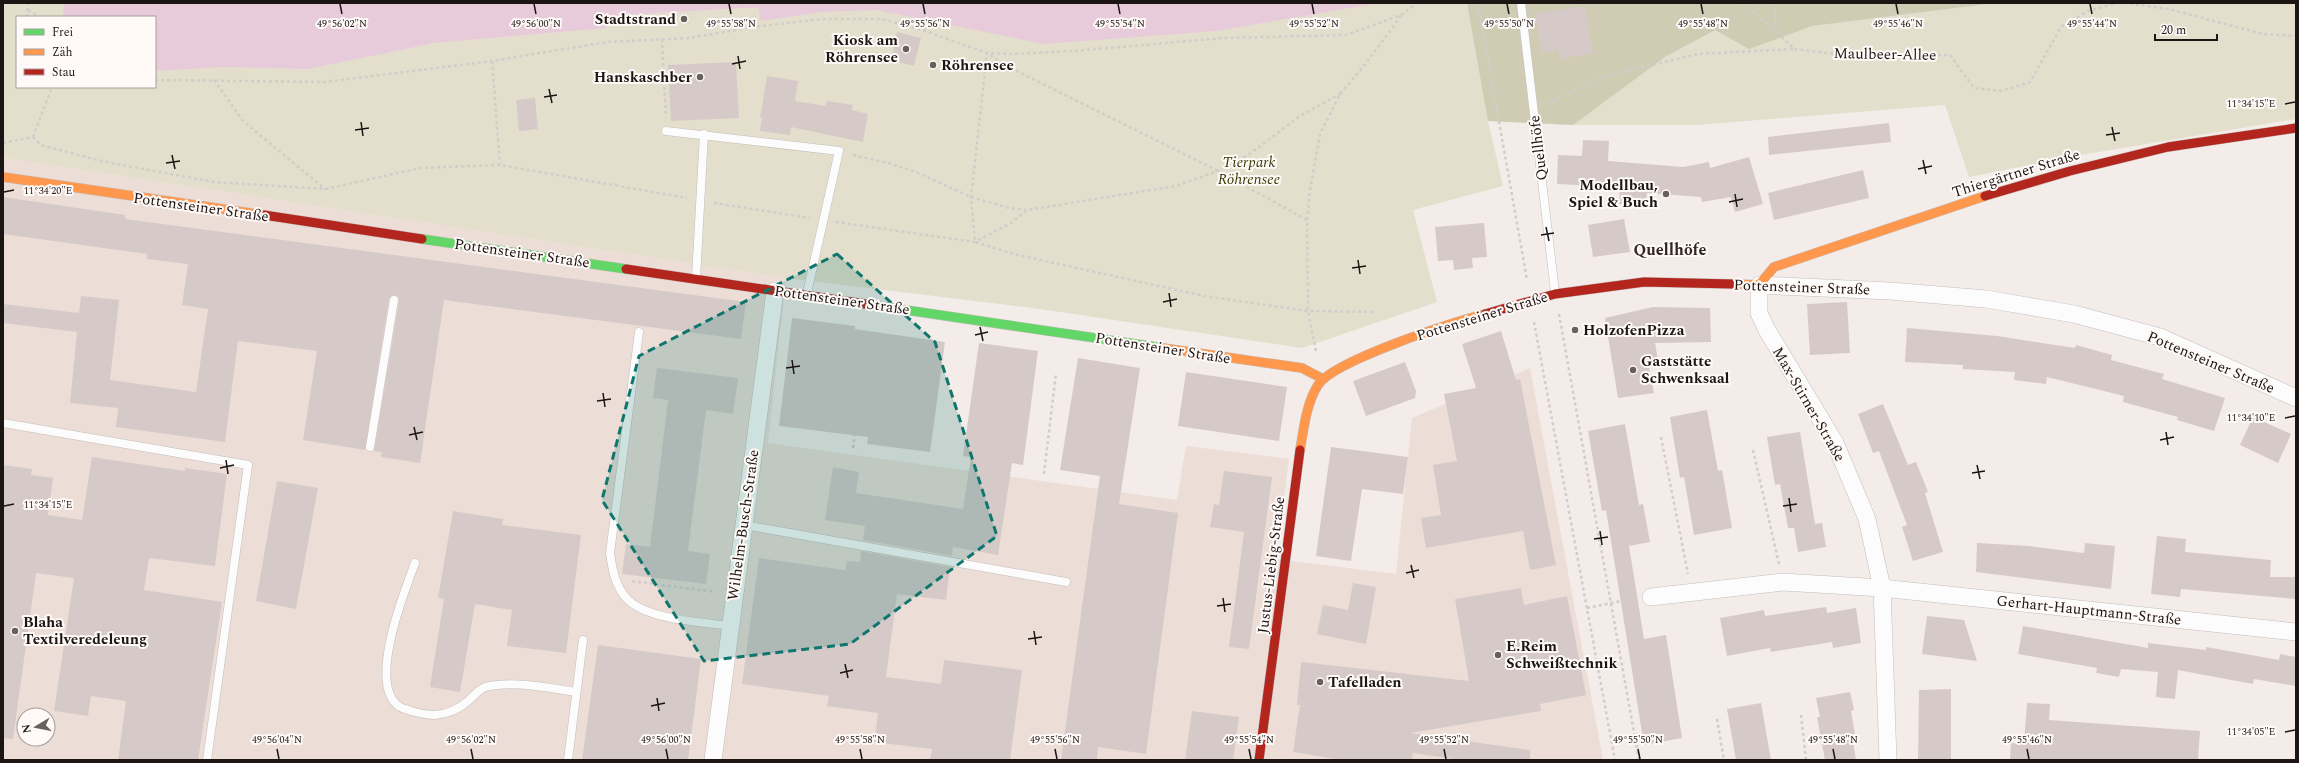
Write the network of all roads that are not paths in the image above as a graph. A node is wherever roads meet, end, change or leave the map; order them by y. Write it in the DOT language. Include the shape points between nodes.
graph roads {
  1 [pos="1521,3"];
  2 [pos="2296,128"];
  3 [pos="666,130"];
  4 [pos="704,134"];
  5 [pos="3,177"];
  6 [pos="696,278"];
  7 [pos="1759,285"];
  8 [pos="775,291"];
  9 [pos="807,294"];
  10 [pos="1555,294"];
  11 [pos="394,300"];
  12 [pos="639,332"];
  13 [pos="1323,379"];
  14 [pos="2296,398"];
  15 [pos="3,423"];
  16 [pos="370,447"];
  17 [pos="744,526"];
  18 [pos="415,563"];
  19 [pos="1066,582"];
  20 [pos="1882,588"];
  21 [pos="1651,597"];
  22 [pos="730,626"];
  23 [pos="2296,632"];
  24 [pos="583,640"];
  25 [pos="576,692"];
  26 [pos="207,760"];
  27 [pos="568,760"];
  28 [pos="713,760"];
  29 [pos="1259,760"];
  30 [pos="1888,760"];
  1 -- 10 [label="lane, Quellhöfe"];
  2 -- 7 [label="main road, Thiergärtner Straße" via="2168,147 1981,196 1774,267"];
  3 -- 4 [label="lane"];
  4 -- 6 [label="lane"];
  4 -- 9 [label="lane" via="838,152"];
  5 -- 6 [label="main road, Pottensteiner Straße"];
  6 -- 8 [label="main road, Pottensteiner Straße"];
  7 -- 10 [label="main road, Pottensteiner Straße" via="1644,282"];
  7 -- 14 [label="street, Pottensteiner Straße" via="1890,291 1986,299 2074,314 2160,336"];
  7 -- 20 [label="street, Max-Stirner-Straße" via="1759,313 1764,324 1835,443 1867,519"];
  8 -- 9 [label="main road, Pottensteiner Straße"];
  8 -- 17 [label="street, Wilhelm-Busch-Straße"];
  9 -- 13 [label="main road, Pottensteiner Straße" via="1302,368"];
  10 -- 13 [label="main road, Pottensteiner Straße" via="1437,327 1343,366"];
  11 -- 16 [label="lane"];
  12 -- 22 [label="lane" via="610,552 615,579 623,595 648,613"];
  13 -- 29 [label="main road, Justus-Liebig-Straße" via="1308,408 1300,451"];
  15 -- 26 [label="lane" via="248,465"];
  17 -- 19 [label="lane"];
  17 -- 22 [label="street, Wilhelm-Busch-Straße"];
  18 -- 25 [label="lane" via="393,624 388,650 387,677 390,692 399,706 428,714 450,712 487,686 509,683"];
  20 -- 21 [label="street, Gerhart-Hauptmann-Straße" via="1783,582"];
  20 -- 23 [label="street, Gerhart-Hauptmann-Straße"];
  20 -- 30 [label="street, Max-Stirner-Straße"];
  22 -- 28 [label="street, Wilhelm-Busch-Straße"];
  24 -- 25 [label="lane"];
  25 -- 27 [label="lane"];
}
